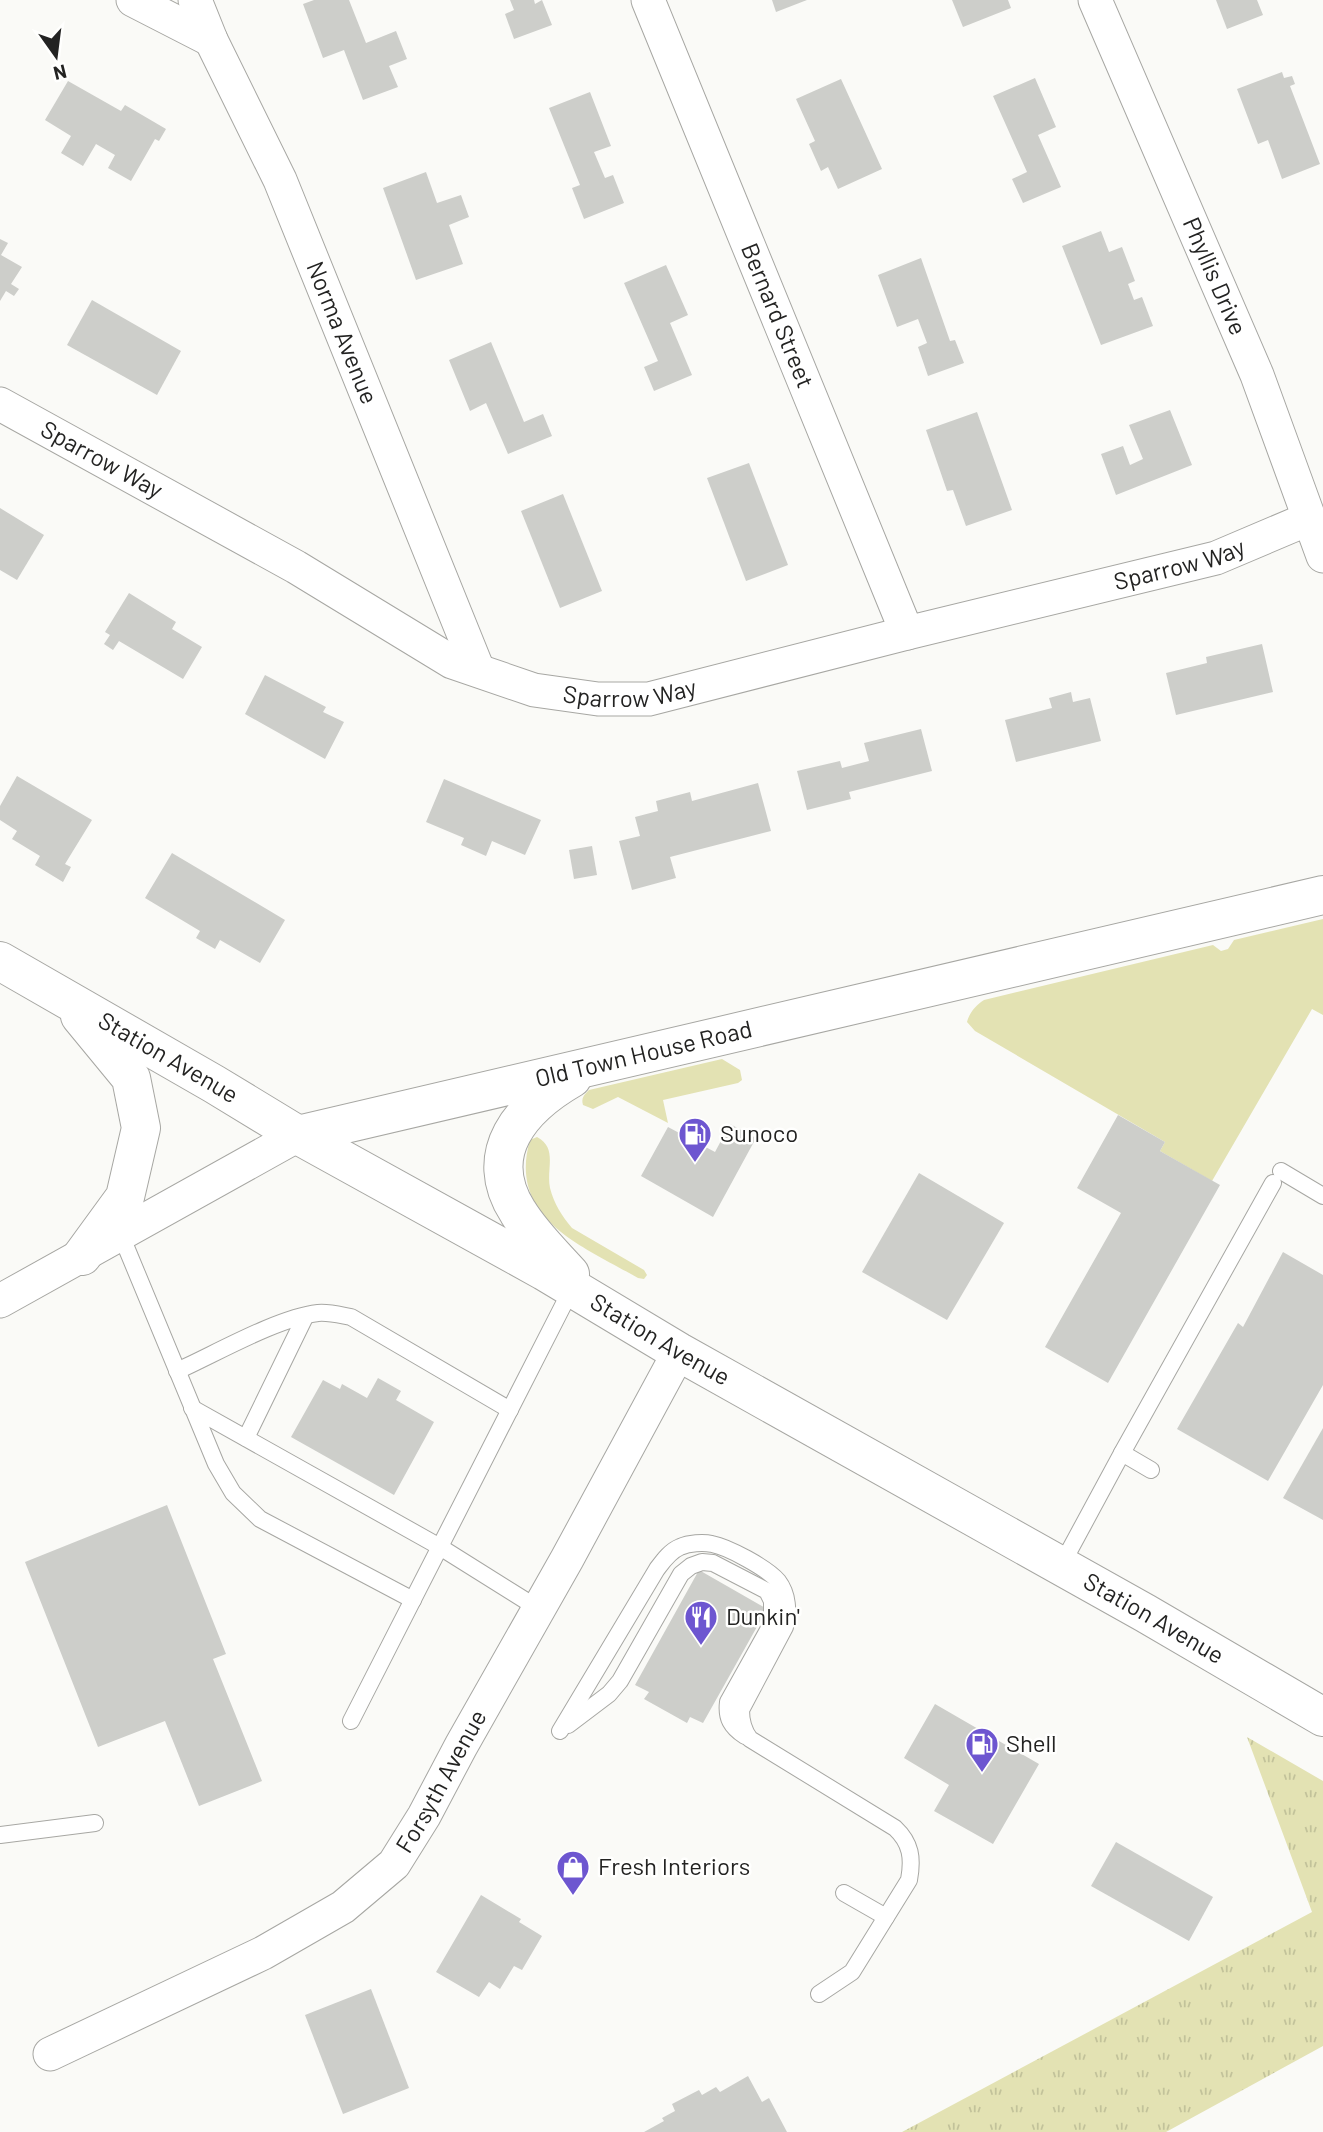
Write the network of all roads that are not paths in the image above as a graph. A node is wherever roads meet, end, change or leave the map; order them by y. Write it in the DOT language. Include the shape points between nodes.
graph roads {
  1 [pos="132,0"];
  2 [pos="195,0"];
  3 [pos="648,0"];
  4 [pos="1095,0"];
  5 [pos="211,40"];
  6 [pos="0,404"];
  7 [pos="1308,519"];
  8 [pos="1323,556"];
  9 [pos="907,633"];
  10 [pos="478,670"];
  11 [pos="1323,895"];
  12 [pos="0,961"];
  13 [pos="65,998"];
  14 [pos="595,1065"];
  15 [pos="298,1135"];
  16 [pos="1323,1196"];
  17 [pos="121,1235"];
  18 [pos="82,1256"];
  19 [pos="583,1295"];
  20 [pos="0,1301"];
  21 [pos="305,1317"];
  22 [pos="678,1352"];
  23 [pos="177,1371"];
  24 [pos="192,1408"];
  25 [pos="510,1410"];
  26 [pos="246,1438"];
  27 [pos="1122,1453"];
  28 [pos="1150,1470"];
  29 [pos="440,1547"];
  30 [pos="1061,1566"];
  31 [pos="413,1601"];
  32 [pos="539,1608"];
  33 [pos="1323,1717"];
  34 [pos="351,1721"];
  35 [pos="750,1739"];
  36 [pos="95,1823"];
  37 [pos="0,1835"];
  38 [pos="844,1893"];
  39 [pos="886,1917"];
  40 [pos="819,1994"];
  41 [pos="50,2054"];
  1 -- 5 [label="street"];
  2 -- 5 [label="street, Norma Avenue"];
  3 -- 9 [label="street, Bernard Street"];
  4 -- 7 [label="street, Phyllis Drive" via="1256,375"];
  5 -- 10 [label="street, Norma Avenue" via="280,180"];
  6 -- 10 [label="street, Sparrow Way" via="296,567 452,662"];
  7 -- 8 [label="street, Phyllis Drive"];
  7 -- 9 [label="street, Sparrow Way" via="1216,558"];
  9 -- 10 [label="street, Sparrow Way" via="649,699 598,699 534,691"];
  11 -- 14 [label="main road, Old Town House Road"];
  12 -- 13 [label="main road, Station Avenue"];
  13 -- 15 [label="main road, Station Avenue"];
  13 -- 18 [label="main road" via="131,1078 141,1128 125,1197"];
  14 -- 15 [label="main road, Old Town House Road"];
  14 -- 19 [label="main road" via="550,1091 525,1113 504,1150 508,1192 516,1210"];
  15 -- 17 [label="street, Old Town House Road"];
  15 -- 19 [label="main road, Station Avenue"];
  16 -- 27 [label="lane" via="1277,1177"];
  17 -- 18 [label="street, Old Town House Road"];
  17 -- 23 [label="lane"];
  18 -- 20 [label="street, Old Town House Road"];
  19 -- 22 [label="main road, Station Avenue"];
  19 -- 25 [label="lane"];
  21 -- 23 [label="lane"];
  21 -- 25 [label="lane" via="319,1313 351,1317"];
  21 -- 26 [label="lane"];
  22 -- 30 [label="main road, Station Avenue"];
  22 -- 32 [label="street, Forsyth Avenue"];
  23 -- 24 [label="lane"];
  24 -- 26 [label="lane"];
  24 -- 31 [label="lane" via="233,1493 260,1518"];
  25 -- 29 [label="lane"];
  26 -- 29 [label="lane"];
  27 -- 28 [label="lane"];
  27 -- 30 [label="lane"];
  29 -- 31 [label="lane"];
  29 -- 32 [label="lane"];
  30 -- 33 [label="main road, Station Avenue"];
  31 -- 34 [label="lane"];
  32 -- 41 [label="street, Forsyth Avenue" via="394,1864 343,1907 263,1953"];
  35 -- 35 [label="lane" via="741,1722 741,1710 785,1627 784,1592 767,1572 724,1548 711,1543 679,1547 657,1569 560,1731 620,1681 681,1574 702,1562 713,1563 767,1591 772,1601 772,1623 728,1702 730,1723"];
  35 -- 39 [label="lane" via="905,1837 912,1865 909,1880"];
  36 -- 37 [label="lane"];
  38 -- 39 [label="lane"];
  39 -- 40 [label="lane" via="852,1972"];
}
